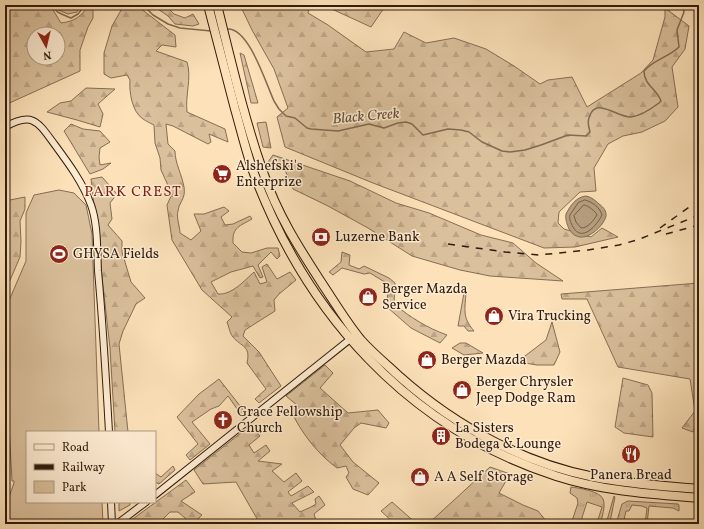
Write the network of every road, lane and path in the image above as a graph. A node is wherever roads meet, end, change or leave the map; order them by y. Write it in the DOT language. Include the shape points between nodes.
graph roads {
  1 [pos="208,5"];
  2 [pos="217,5"];
  3 [pos="221,38"];
  4 [pos="5,127"];
  5 [pos="353,336"];
  6 [pos="109,431"];
  7 [pos="699,489"];
  8 [pos="156,494"];
  9 [pos="699,498"];
  10 [pos="111,503"];
  11 [pos="145,503"];
  12 [pos="112,524"];
  13 [pos="117,524"];
  1 -- 3 [label="highway"];
  2 -- 3 [label="highway" via="222,24"];
  3 -- 5 [label="highway" via="276,206 295,243 346,320"];
  4 -- 6 [label="street" via="25,118 36,122 76,174 91,205 95,225"];
  5 -- 7 [label="highway" via="363,342 422,396 467,427 514,451 593,477"];
  5 -- 8 [label="street"];
  5 -- 9 [label="highway" via="382,373 437,418 494,451 556,476 593,486"];
  10 -- 12 [label="street"];
  11 -- 13 [label="street"];
}
